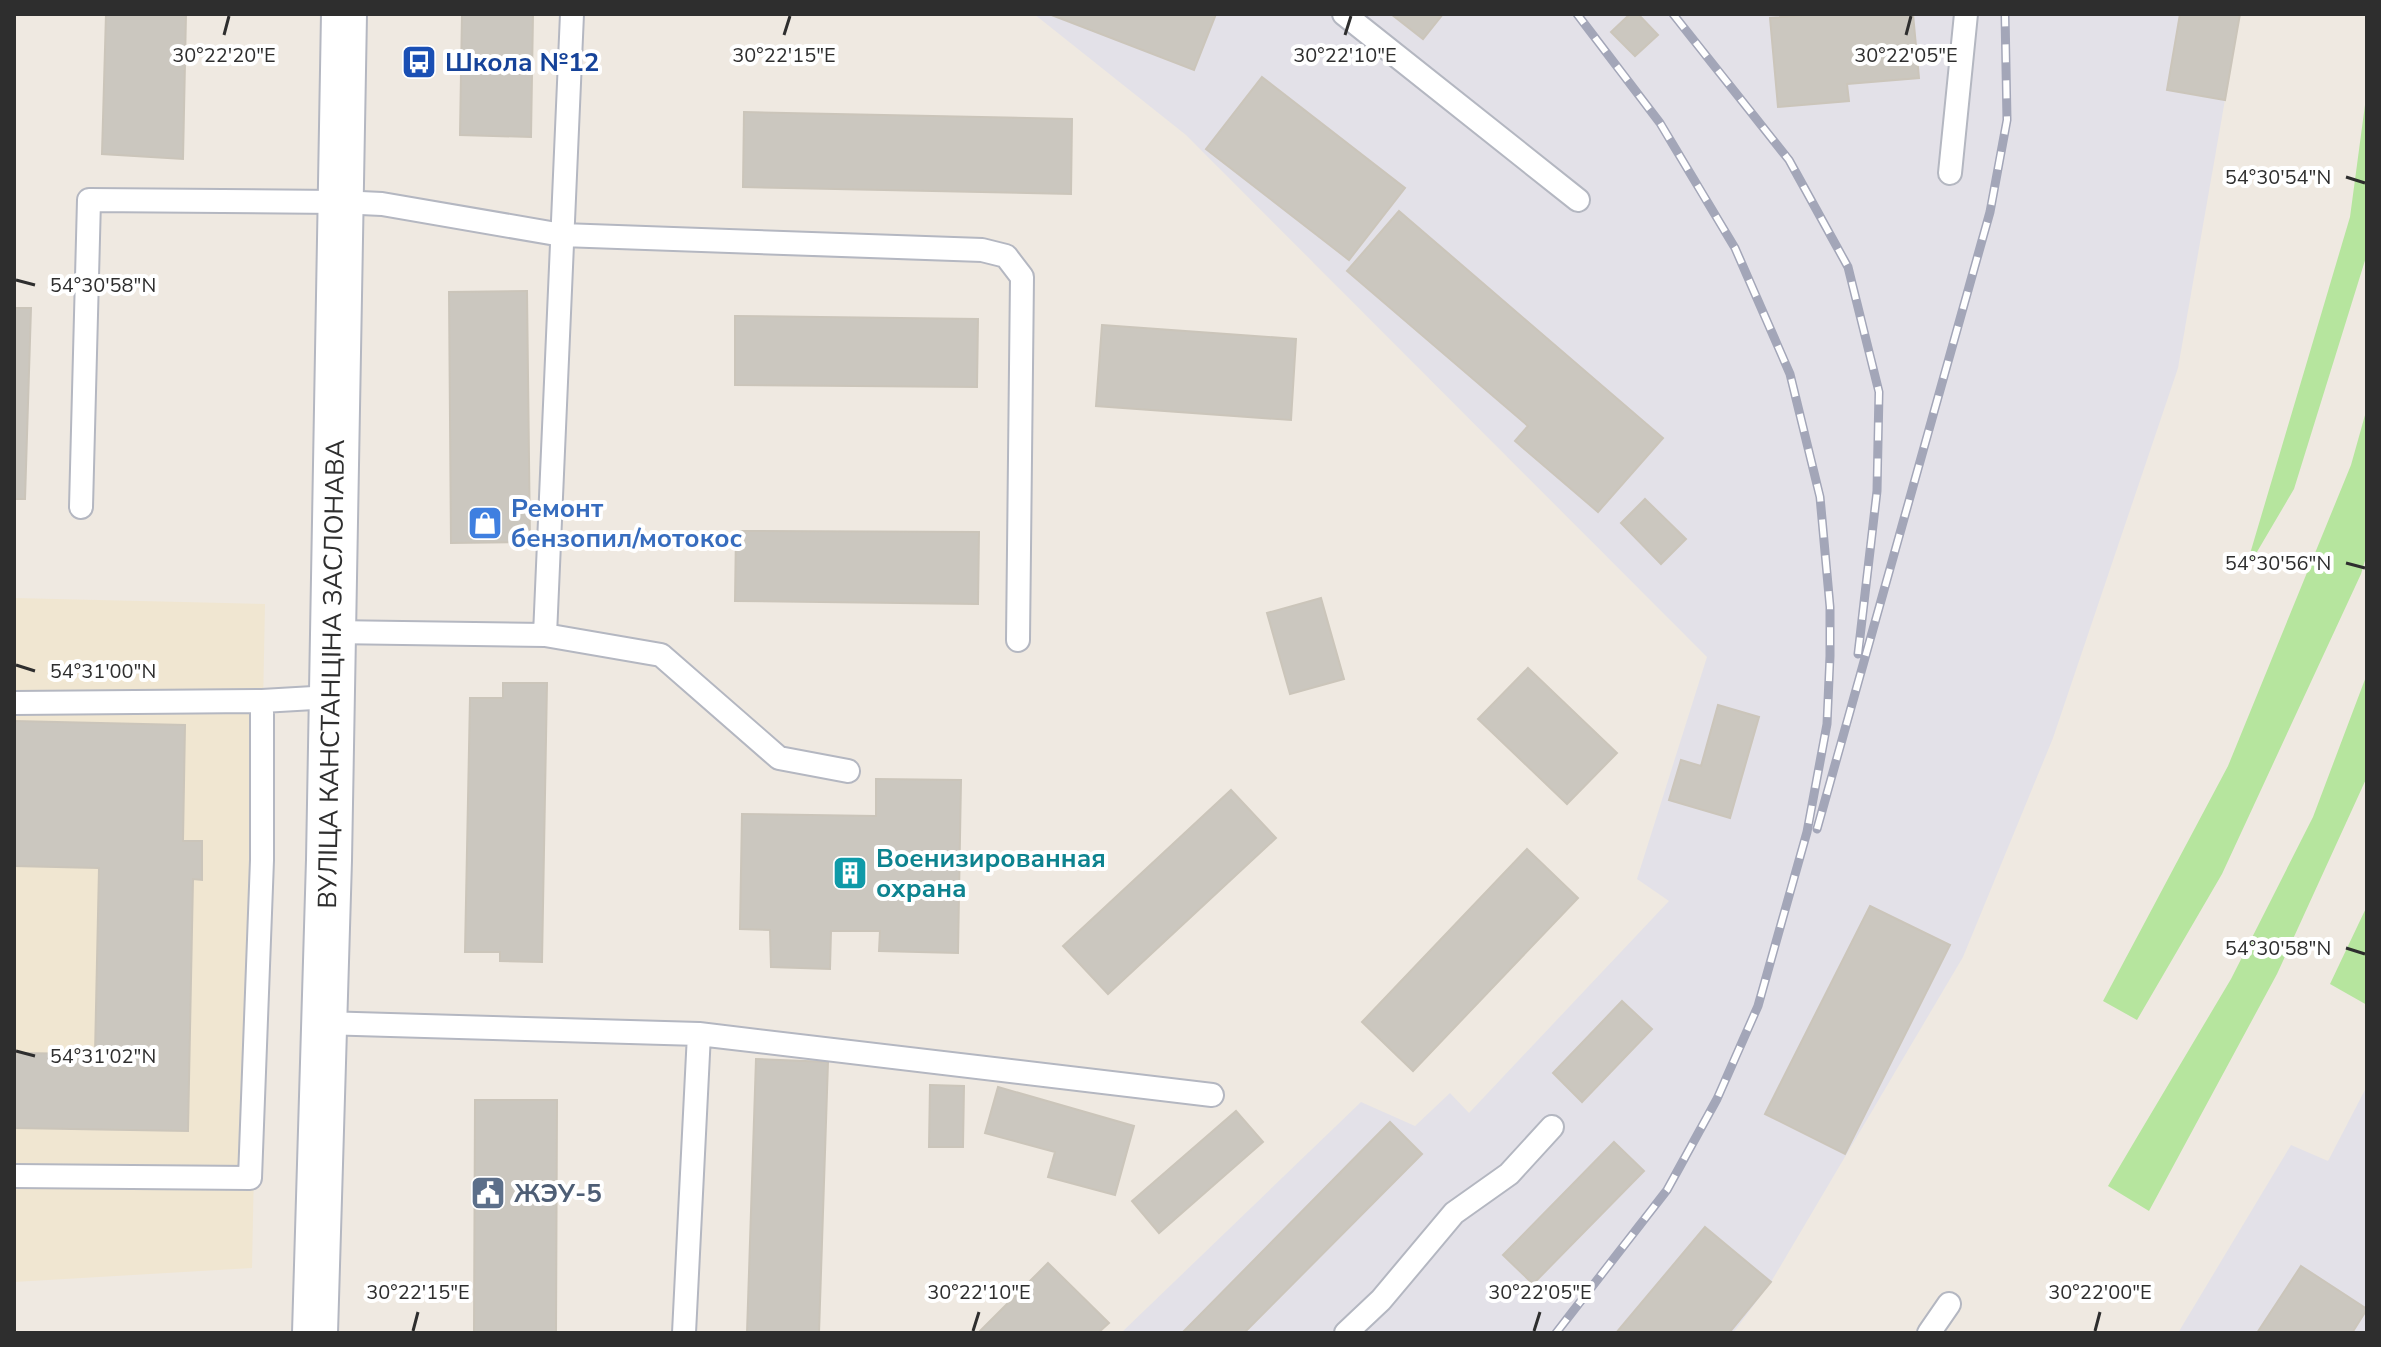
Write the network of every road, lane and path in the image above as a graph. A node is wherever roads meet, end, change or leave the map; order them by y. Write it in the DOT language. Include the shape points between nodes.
graph roads {
  1 [pos="344,14"];
  2 [pos="572,14"];
  3 [pos="1344,14"];
  4 [pos="1966,14"];
  5 [pos="1950,173"];
  6 [pos="1578,200"];
  7 [pos="339,202"];
  8 [pos="562,235"];
  9 [pos="81,507"];
  10 [pos="331,632"];
  11 [pos="545,635"];
  12 [pos="1018,640"];
  13 [pos="331,697"];
  14 [pos="262,701"];
  15 [pos="14,703"];
  16 [pos="848,771"];
  17 [pos="322,1023"];
  18 [pos="699,1034"];
  19 [pos="1212,1095"];
  20 [pos="1552,1127"];
  21 [pos="14,1176"];
  22 [pos="1949,1304"];
  23 [pos="315,1333"];
  24 [pos="684,1333"];
  25 [pos="1346,1333"];
  26 [pos="1929,1333"];
  1 -- 7 [label="street, ВУЛІЦА КАНСТАНЦІНА ЗАСЛОНАВА"];
  2 -- 8 [label="lane"];
  3 -- 6 [label="lane"];
  4 -- 5 [label="lane"];
  7 -- 8 [label="lane" via="382,204"];
  7 -- 9 [label="lane" via="89,200"];
  7 -- 10 [label="street, ВУЛІЦА КАНСТАНЦІНА ЗАСЛОНАВА"];
  8 -- 11 [label="lane"];
  8 -- 12 [label="lane" via="982,250 1006,256 1022,277"];
  10 -- 11 [label="lane"];
  10 -- 13 [label="street, ВУЛІЦА КАНСТАНЦІНА ЗАСЛОНАВА"];
  11 -- 16 [label="lane" via="661,655 779,758"];
  13 -- 14 [label="lane"];
  13 -- 17 [label="street, ВУЛІЦА КАНСТАНЦІНА ЗАСЛОНАВА"];
  14 -- 15 [label="lane"];
  14 -- 21 [label="lane" via="250,1178"];
  17 -- 18 [label="lane"];
  17 -- 23 [label="street, ВУЛІЦА КАНСТАНЦІНА ЗАСЛОНАВА"];
  18 -- 19 [label="lane"];
  18 -- 24 [label="lane"];
  20 -- 25 [label="lane" via="1509,1174 1454,1213"];
  22 -- 26 [label="lane"];
}
